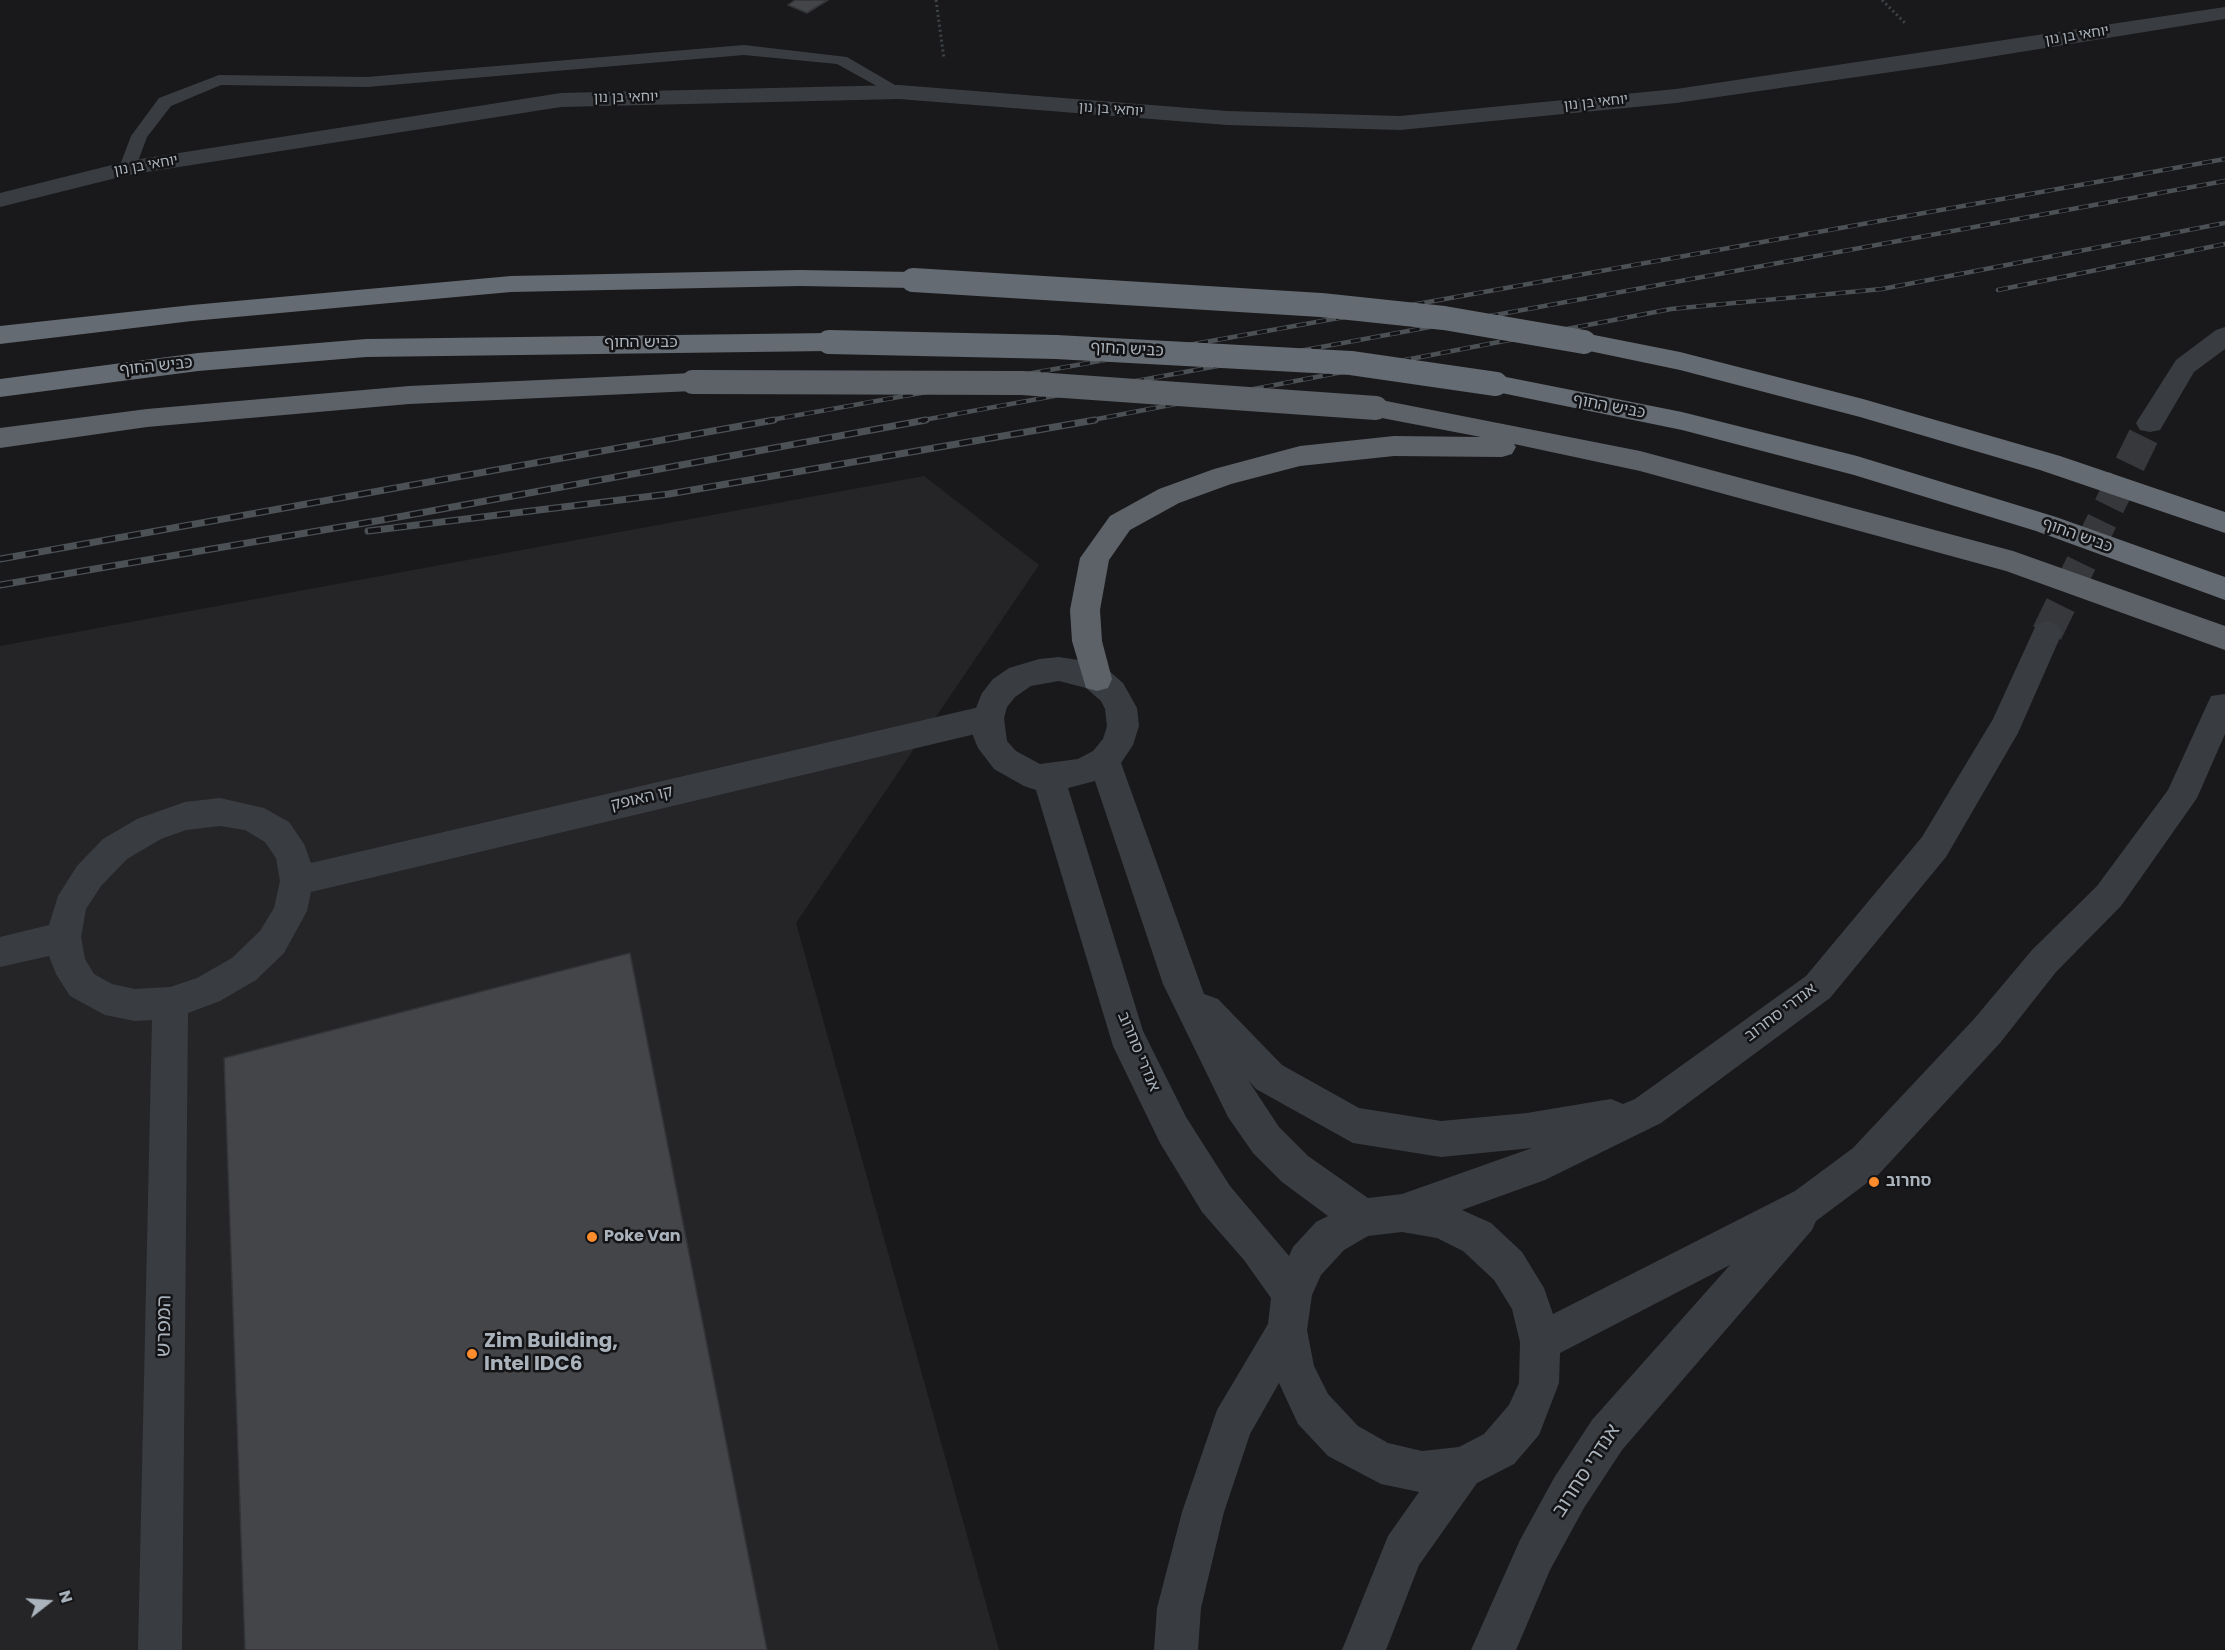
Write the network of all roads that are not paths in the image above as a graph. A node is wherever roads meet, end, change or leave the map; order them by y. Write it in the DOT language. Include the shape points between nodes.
graph roads {
  1 [pos="2225,12"];
  2 [pos="899,92"];
  3 [pos="128,168"];
  4 [pos="0,200"];
  5 [pos="0,335"];
  6 [pos="2225,336"];
  7 [pos="0,388"];
  8 [pos="2150,423"];
  9 [pos="0,438"];
  10 [pos="1640,462"];
  11 [pos="2225,523"];
  12 [pos="2225,589"];
  13 [pos="2047,633"];
  14 [pos="2225,638"];
  15 [pos="1097,679"];
  16 [pos="2222,705"];
  17 [pos="988,718"];
  18 [pos="1104,760"];
  19 [pos="1049,778"];
  20 [pos="297,881"];
  21 [pos="64,937"];
  22 [pos="0,952"];
  23 [pos="1181,984"];
  24 [pos="170,1003"];
  25 [pos="1648,1111"];
  26 [pos="1809,1204"];
  27 [pos="1402,1213"];
  28 [pos="1363,1218"];
  29 [pos="1289,1312"];
  30 [pos="1540,1342"];
  31 [pos="1462,1468"];
  32 [pos="160,1650"];
  33 [pos="1176,1650"];
  34 [pos="1364,1650"];
  35 [pos="1493,1650"];
  1 -- 2 [label="street, יוחאי בן נון" via="1676,96 1400,123 1227,118"];
  2 -- 3 [label="street, יוחאי בן נון" via="561,100"];
  2 -- 3 [label="lane" via="841,60 744,51 367,82 219,80 165,102 139,136"];
  3 -- 4 [label="street, יוחאי בן נון"];
  5 -- 11 [label="highway, bridge" via="511,284 801,278 913,280 1321,305 1444,318 1680,361 1863,408 2050,463"];
  6 -- 8 [label="street" via="2185,366"];
  7 -- 12 [label="highway, כביש החוף, bridge" via="198,362 366,348 530,344 829,342 1056,347 1351,363 1496,384 1682,421 1857,466 2046,524"];
  9 -- 10 [label="highway, bridge" via="147,418 409,395 693,382 1022,383 1376,408 1499,430"];
  10 -- 14 [label="highway" via="2013,562"];
  10 -- 15 [label="highway" via="1520,447 1394,446 1299,456 1169,496 1120,523 1095,558 1085,610 1087,641"];
  13 -- 25 [label="street, אנדרי סחרוב" via="2007,724 1934,847 1818,987"];
  15 -- 17 [label="street" via="1059,669 1020,677 993,702"];
  15 -- 18 [label="street" via="1112,692 1121,708 1123,726 1117,745"];
  16 -- 26 [label="street, אנדרי סחרוב" via="2181,798 2109,896 2044,961 1987,1031 1866,1161"];
  17 -- 19 [label="street" via="994,748 1005,760 1035,777"];
  17 -- 20 [label="street, קו האופק"];
  18 -- 19 [label="street" via="1085,771"];
  18 -- 23 [label="street"];
  19 -- 29 [label="street, אנדרי סחרוב" via="1126,1034 1173,1130 1216,1199 1258,1246"];
  20 -- 21 [label="street" via="292,854 277,832 252,818 220,812 185,816 149,829 116,849 89,876 70,906"];
  20 -- 24 [label="street" via="290,911 272,942 244,969 208,990"];
  21 -- 22 [label="street"];
  21 -- 24 [label="street" via="68,963 82,984 105,999 135,1005"];
  23 -- 25 [label="street" via="1269,1077 1353,1125 1441,1139 1527,1131"];
  23 -- 28 [label="street" via="1241,1105 1266,1140 1295,1169"];
  24 -- 32 [label="street, המפרש"];
  25 -- 27 [label="street, אנדרי סחרוב" via="1532,1167"];
  26 -- 30 [label="street, אנדרי סחרוב"];
  26 -- 35 [label="street, אנדרי סחרוב" via="1607,1435 1535,1555"];
  27 -- 28 [label="street"];
  27 -- 30 [label="street" via="1440,1220 1477,1237 1508,1266 1530,1302"];
  28 -- 29 [label="street" via="1330,1236 1307,1261"];
  29 -- 31 [label="street" via="1294,1370 1313,1409 1343,1441 1381,1463 1422,1472"];
  29 -- 33 [label="street" via="1232,1425 1203,1512 1179,1608"];
  30 -- 31 [label="street" via="1539,1383 1524,1420 1499,1449"];
  31 -- 34 [label="street" via="1404,1551"];
}
